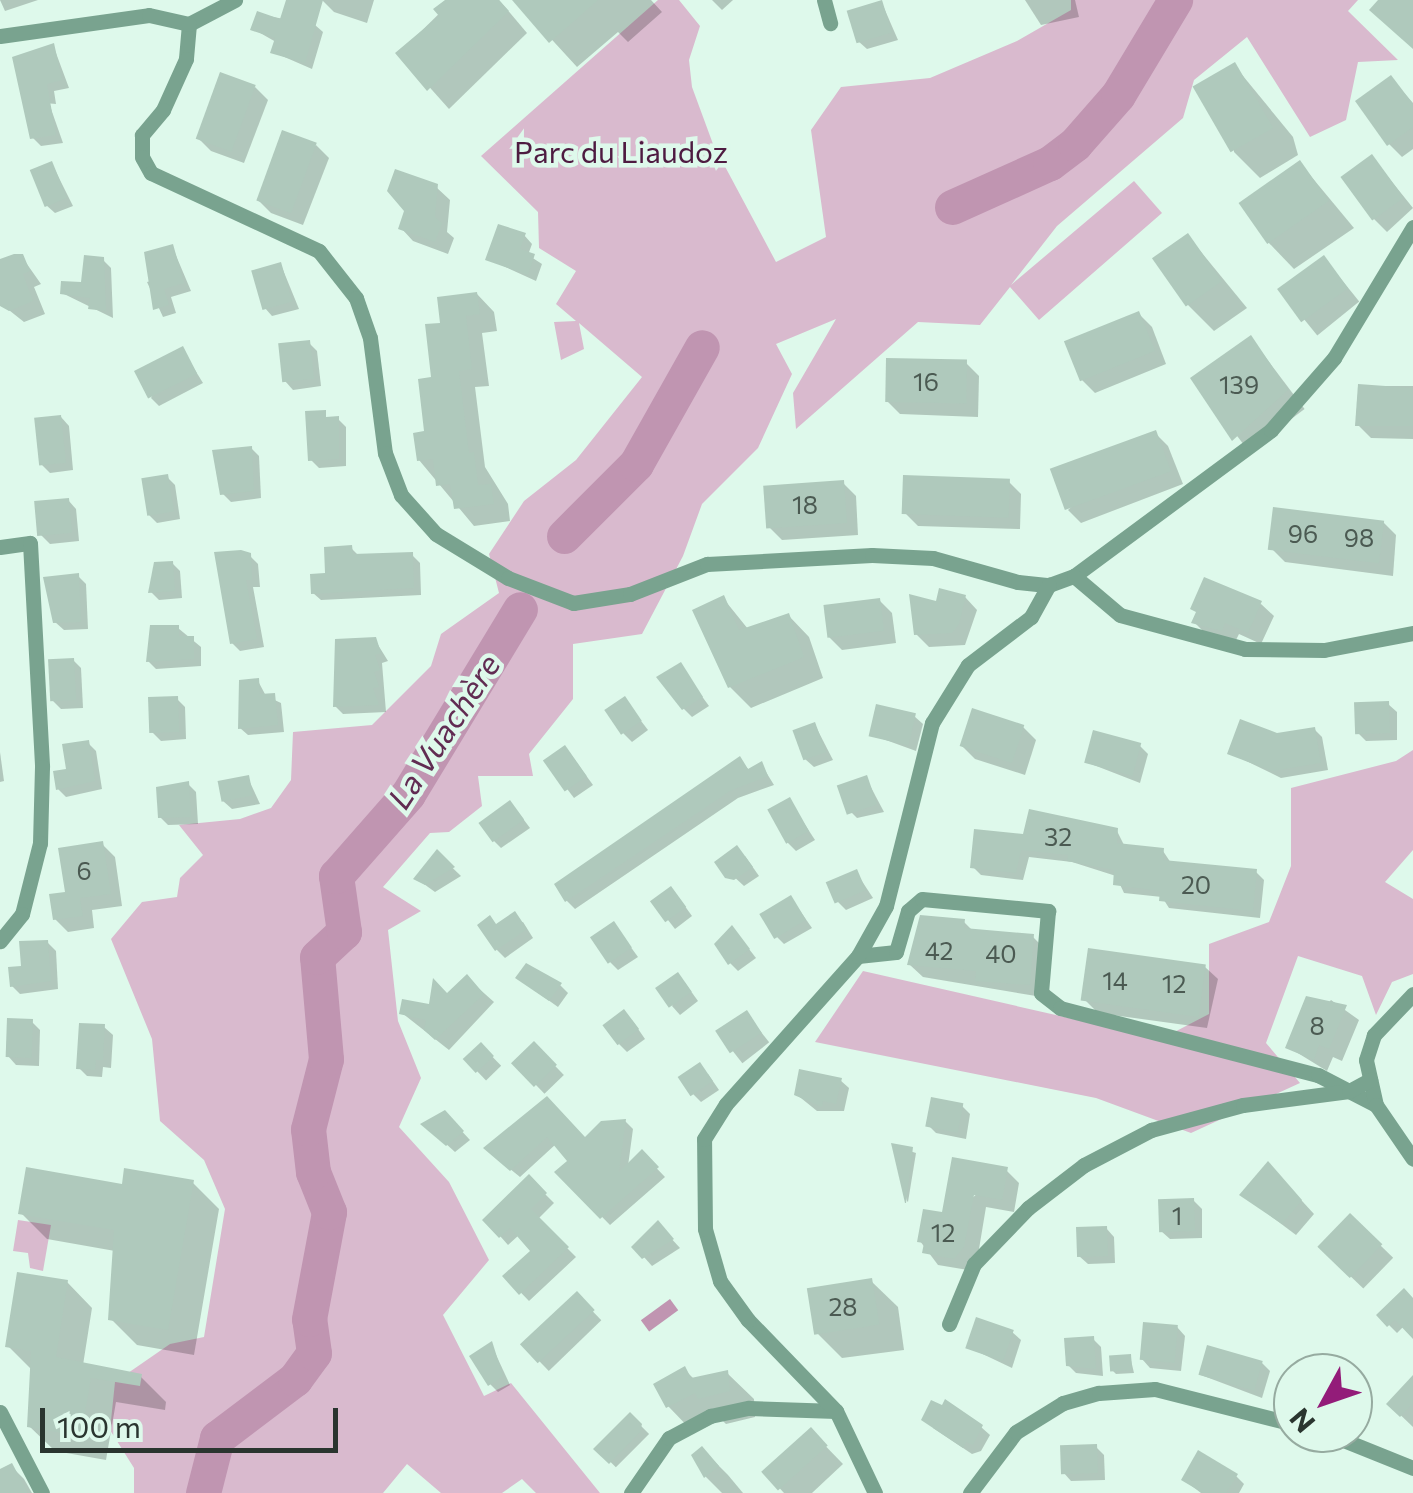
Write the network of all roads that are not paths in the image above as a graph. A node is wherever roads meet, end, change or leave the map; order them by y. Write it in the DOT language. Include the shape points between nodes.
graph roads {
  1 [pos="235,0"];
  2 [pos="824,0"];
  3 [pos="830,23"];
  4 [pos="189,24"];
  5 [pos="0,36"];
  6 [pos="1413,228"];
  7 [pos="0,547"];
  8 [pos="1074,576"];
  9 [pos="1049,585"];
  10 [pos="1413,632"];
  11 [pos="0,941"];
  12 [pos="858,956"];
  13 [pos="1413,994"];
  14 [pos="1370,1080"];
  15 [pos="1349,1091"];
  16 [pos="1376,1105"];
  17 [pos="1413,1159"];
  18 [pos="949,1324"];
  19 [pos="836,1411"];
  20 [pos="0,1412"];
  21 [pos="1273,1419"];
  22 [pos="1373,1452"];
  23 [pos="1413,1468"];
  24 [pos="42,1493"];
  25 [pos="631,1493"];
  26 [pos="875,1493"];
  27 [pos="970,1493"];
  1 -- 4 [label="street"];
  2 -- 3 [label="street"];
  4 -- 5 [label="street" via="150,15"];
  4 -- 9 [label="street" via="186,59 142,135 142,158 152,173 285,230 338,272 370,338 390,473 436,534 508,578 572,603 630,594 707,564 872,555 933,558"];
  6 -- 8 [label="street" via="1334,358 1271,430"];
  7 -- 11 [label="street" via="30,543 42,766 40,842 22,914"];
  8 -- 9 [label="street"];
  8 -- 10 [label="street" via="1120,615 1245,649 1324,650"];
  9 -- 12 [label="street" via="1031,617 968,665 932,723 886,906"];
  12 -- 15 [label="street" via="896,952 908,911 922,899 1048,911 1041,993 1060,1008 1318,1074"];
  12 -- 19 [label="street" via="710,1127 700,1177 720,1282"];
  13 -- 14 [label="street" via="1374,1035 1366,1060"];
  14 -- 15 [label="street"];
  14 -- 16 [label="street"];
  15 -- 16 [label="street"];
  15 -- 18 [label="street" via="1225,1110 1152,1130 1084,1164 1028,1208 974,1264"];
  16 -- 17 [label="street"];
  19 -- 25 [label="street" via="750,1408 710,1416 668,1438"];
  19 -- 26 [label="street" via="875,1481"];
  20 -- 24 [label="street"];
  21 -- 27 [label="street" via="1156,1389 1082,1396 1016,1432"];
  22 -- 23 [label="street"];
}
